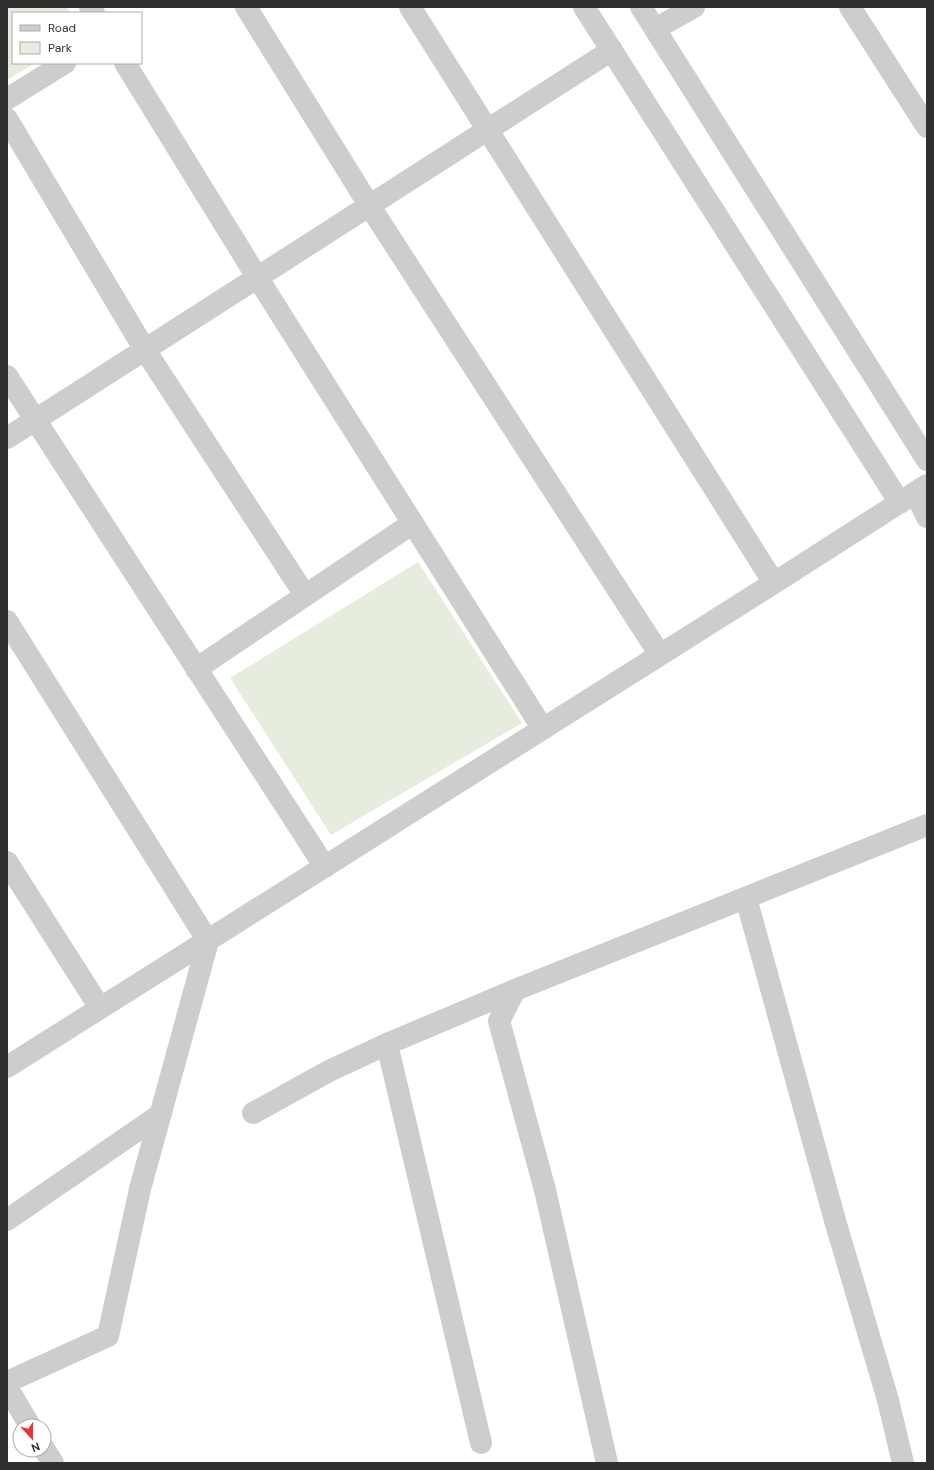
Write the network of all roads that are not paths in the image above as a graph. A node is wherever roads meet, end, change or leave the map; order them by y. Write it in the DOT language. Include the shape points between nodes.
graph roads {
  1 [pos="246,7"];
  2 [pos="410,7"];
  3 [pos="584,7"];
  4 [pos="641,7"];
  5 [pos="694,7"];
  6 [pos="850,7"];
  7 [pos="655,30"];
  8 [pos="612,50"];
  9 [pos="63,64"];
  10 [pos="126,64"];
  11 [pos="7,99"];
  12 [pos="7,119"];
  13 [pos="927,127"];
  14 [pos="488,130"];
  15 [pos="370,206"];
  16 [pos="258,277"];
  17 [pos="145,350"];
  18 [pos="7,376"];
  19 [pos="35,420"];
  20 [pos="7,438"];
  21 [pos="927,460"];
  22 [pos="914,494"];
  23 [pos="927,517"];
  24 [pos="413,523"];
  25 [pos="774,583"];
  26 [pos="305,595"];
  27 [pos="7,621"];
  28 [pos="660,655"];
  29 [pos="196,668"];
  30 [pos="543,729"];
  31 [pos="927,825"];
  32 [pos="7,862"];
  33 [pos="325,867"];
  34 [pos="746,898"];
  35 [pos="208,941"];
  36 [pos="515,990"];
  37 [pos="100,1008"];
  38 [pos="387,1044"];
  39 [pos="7,1067"];
  40 [pos="253,1113"];
  41 [pos="161,1114"];
  42 [pos="7,1220"];
  43 [pos="7,1382"];
  44 [pos="7,1387"];
  45 [pos="25,1418"];
  46 [pos="481,1443"];
  47 [pos="607,1463"];
  48 [pos="903,1463"];
  1 -- 15 [label="street"];
  2 -- 14 [label="street"];
  3 -- 8 [label="street"];
  4 -- 7 [label="street"];
  5 -- 7 [label="street"];
  6 -- 13 [label="street"];
  7 -- 21 [label="street"];
  8 -- 14 [label="street"];
  8 -- 22 [label="street"];
  9 -- 11 [label="street"];
  10 -- 16 [label="street"];
  12 -- 17 [label="street"];
  14 -- 15 [label="street"];
  14 -- 25 [label="street"];
  15 -- 16 [label="street"];
  15 -- 28 [label="street"];
  16 -- 17 [label="street"];
  16 -- 24 [label="street"];
  17 -- 19 [label="street"];
  17 -- 26 [label="street"];
  18 -- 19 [label="street"];
  19 -- 20 [label="street"];
  19 -- 29 [label="street"];
  22 -- 23 [label="street"];
  22 -- 25 [label="street"];
  24 -- 26 [label="street"];
  24 -- 30 [label="street"];
  25 -- 28 [label="street"];
  26 -- 29 [label="street"];
  27 -- 35 [label="street"];
  28 -- 30 [label="street"];
  29 -- 33 [label="street"];
  30 -- 33 [label="street"];
  31 -- 34 [label="street"];
  32 -- 37 [label="street"];
  33 -- 35 [label="street"];
  34 -- 36 [label="street"];
  34 -- 48 [label="street" via="836,1224 888,1400"];
  35 -- 37 [label="street"];
  35 -- 41 [label="street"];
  36 -- 38 [label="street"];
  36 -- 47 [label="street" via="499,1021 545,1190"];
  37 -- 39 [label="street"];
  38 -- 40 [label="street"];
  38 -- 46 [label="street"];
  41 -- 42 [label="street"];
  41 -- 43 [label="street" via="140,1189 108,1336"];
  44 -- 45 [label="street"];
}
